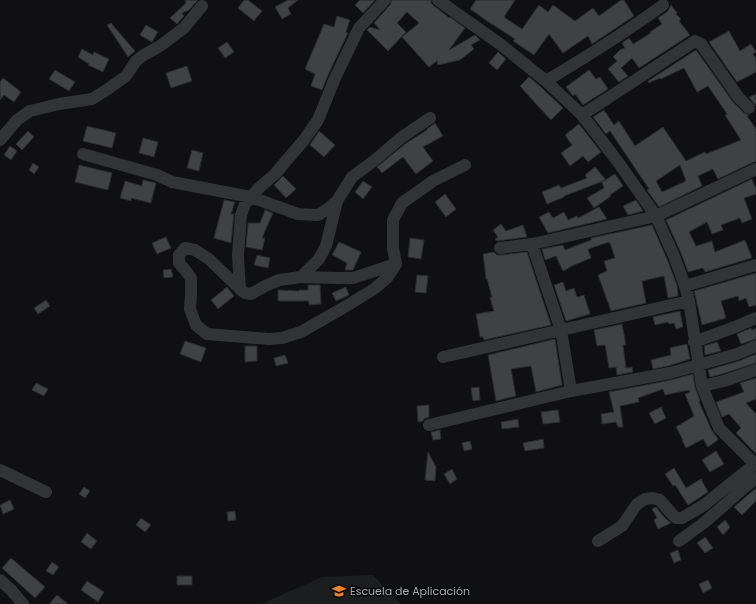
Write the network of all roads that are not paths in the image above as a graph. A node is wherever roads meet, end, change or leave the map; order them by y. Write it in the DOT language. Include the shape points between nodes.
graph roads {
  1 [pos="385,0"];
  2 [pos="438,0"];
  3 [pos="663,5"];
  4 [pos="202,6"];
  5 [pos="546,81"];
  6 [pos="748,108"];
  7 [pos="582,115"];
  8 [pos="430,118"];
  9 [pos="0,140"];
  10 [pos="83,154"];
  11 [pos="465,165"];
  12 [pos="756,169"];
  13 [pos="251,197"];
  14 [pos="337,201"];
  15 [pos="656,216"];
  16 [pos="532,244"];
  17 [pos="500,248"];
  18 [pos="396,264"];
  19 [pos="756,265"];
  20 [pos="301,277"];
  21 [pos="685,286"];
  22 [pos="240,288"];
  23 [pos="689,301"];
  24 [pos="756,318"];
  25 [pos="561,330"];
  26 [pos="694,342"];
  27 [pos="756,346"];
  28 [pos="443,357"];
  29 [pos="698,365"];
  30 [pos="756,370"];
  31 [pos="702,386"];
  32 [pos="572,391"];
  33 [pos="429,425"];
  34 [pos="756,464"];
  35 [pos="0,470"];
  36 [pos="756,478"];
  37 [pos="46,492"];
  38 [pos="598,541"];
  39 [pos="679,541"];
  40 [pos="0,580"];
  41 [pos="24,604"];
  1 -- 13 [label="street" via="359,28 318,120 290,158"];
  2 -- 5 [label="street"];
  3 -- 5 [label="street" via="584,59"];
  4 -- 9 [label="street" via="184,28 136,61 126,76 108,89 92,99 30,111 17,120"];
  5 -- 7 [label="street"];
  6 -- 7 [label="street" via="701,44 695,41"];
  7 -- 15 [label="street"];
  8 -- 14 [label="street" via="352,178"];
  10 -- 13 [label="street" via="157,175 172,182"];
  11 -- 18 [label="street" via="433,181 402,203 393,220"];
  12 -- 15 [label="street"];
  13 -- 14 [label="street" via="298,214 318,215"];
  13 -- 22 [label="street" via="240,215"];
  14 -- 20 [label="street" via="326,246 320,259"];
  15 -- 16 [label="street"];
  15 -- 21 [label="street"];
  16 -- 17 [label="street"];
  16 -- 25 [label="street"];
  18 -- 20 [label="street" via="353,278"];
  18 -- 22 [label="street" via="387,278 374,289 343,308 301,332 269,339 207,334 196,326 190,309 191,278 179,263 179,255 185,248 195,250 209,259"];
  19 -- 21 [label="street"];
  20 -- 22 [label="street" via="279,280 251,294"];
  21 -- 23 [label="street"];
  23 -- 25 [label="street"];
  23 -- 26 [label="street"];
  24 -- 26 [label="street"];
  25 -- 28 [label="street"];
  25 -- 32 [label="street"];
  26 -- 29 [label="street"];
  27 -- 29 [label="street"];
  29 -- 31 [label="street"];
  29 -- 32 [label="street" via="670,373"];
  30 -- 31 [label="street"];
  31 -- 34 [label="street" via="719,428"];
  32 -- 33 [label="street"];
  34 -- 38 [label="street" via="704,505 682,518 676,518 660,500 645,499 637,504 622,526"];
  35 -- 37 [label="street"];
  36 -- 39 [label="street"];
  40 -- 41 [label="street"];
}
